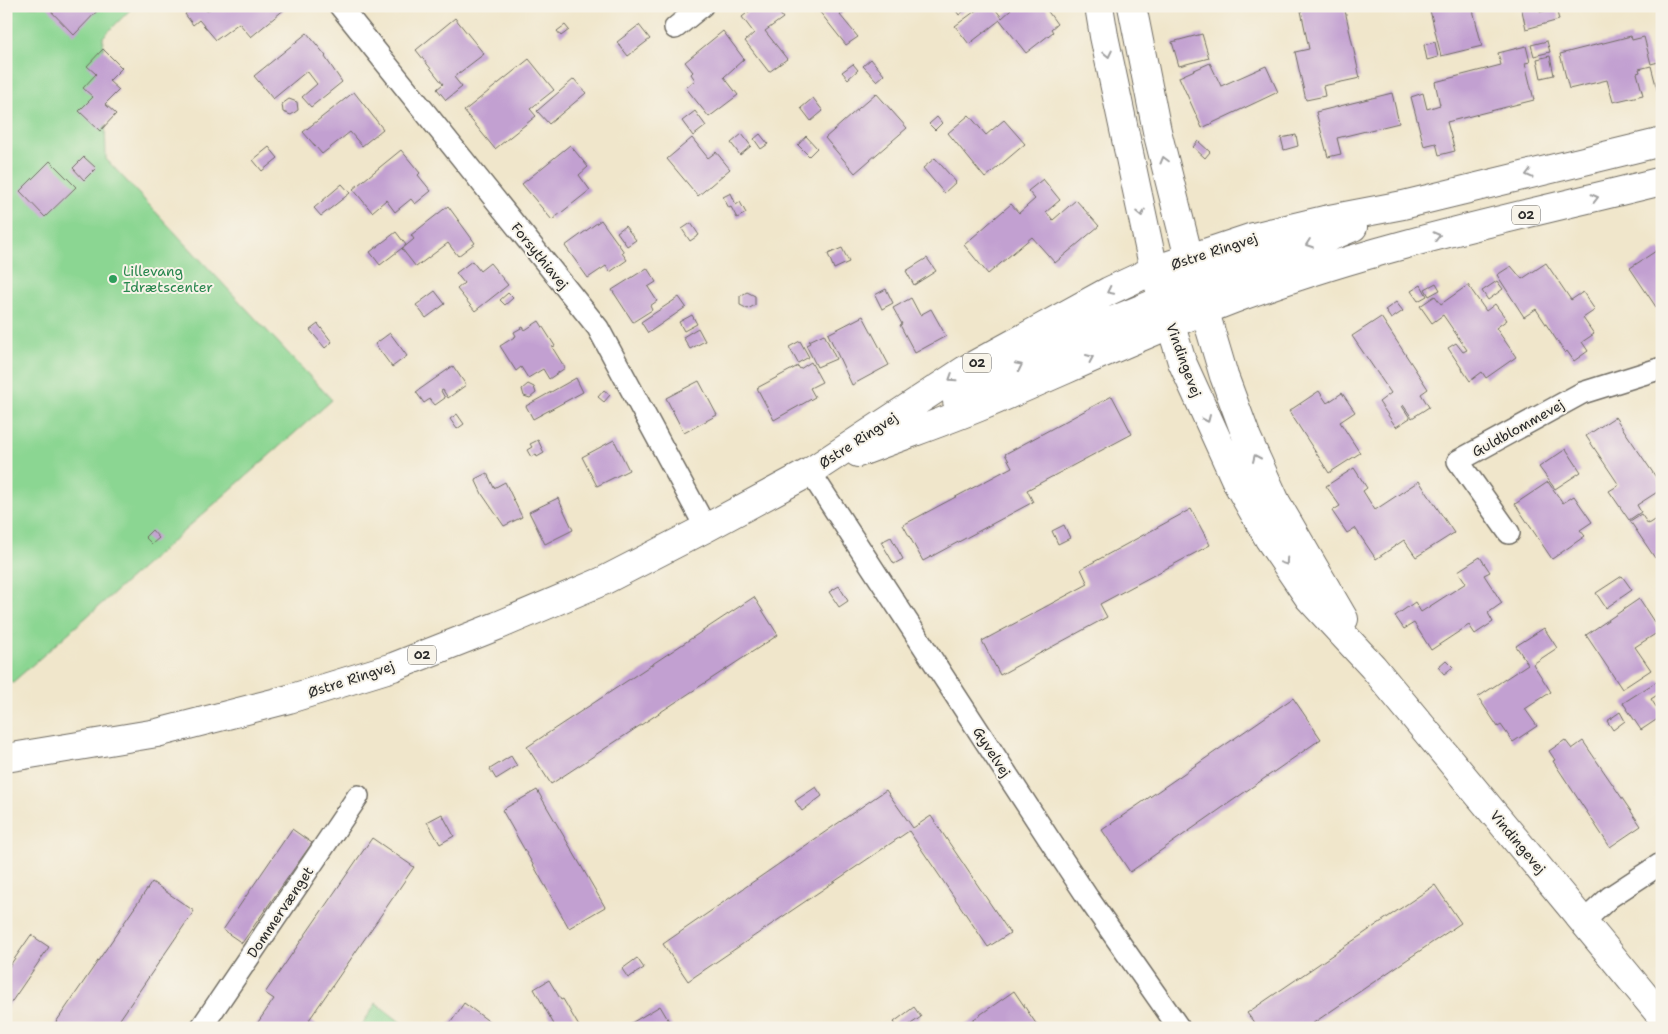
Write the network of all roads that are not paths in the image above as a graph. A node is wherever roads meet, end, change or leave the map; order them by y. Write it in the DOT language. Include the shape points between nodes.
graph roads {
  1 [pos="340,6"];
  2 [pos="702,6"];
  3 [pos="1099,6"];
  4 [pos="1132,6"];
  5 [pos="675,28"];
  6 [pos="1662,142"];
  7 [pos="1662,181"];
  8 [pos="1402,205"];
  9 [pos="1189,258"];
  10 [pos="1154,270"];
  11 [pos="1197,284"];
  12 [pos="1163,300"];
  13 [pos="1204,312"];
  14 [pos="1171,325"];
  15 [pos="1662,368"];
  16 [pos="902,436"];
  17 [pos="810,472"];
  18 [pos="706,528"];
  19 [pos="1509,533"];
  20 [pos="1373,667"];
  21 [pos="6,758"];
  22 [pos="358,796"];
  23 [pos="1662,863"];
  24 [pos="1584,921"];
  25 [pos="1662,1017"];
  26 [pos="201,1028"];
  27 [pos="1180,1028"];
  1 -- 18 [label="street, Forsythiavej" via="598,328"];
  2 -- 5 [label="street"];
  3 -- 10 [label="main road, Vindingevej, one-way"];
  9 -- 4 [label="main road, Vindingevej, one-way" via="1157,131"];
  6 -- 8 [label="main road, Østre Ringvej / O2, one-way"];
  13 -- 7 [label="main road, Østre Ringvej / O2, one-way" via="1250,293 1390,248"];
  8 -- 9 [label="main road, Østre Ringvej / O2" via="1253,237"];
  8 -- 11 [label="main road, one-way" via="1327,238"];
  9 -- 10 [label="main road, Østre Ringvej / O2"];
  9 -- 11 [label="main road, Vindingevej"];
  9 -- 12 [label="main road"];
  10 -- 12 [label="main road, Vindingevej"];
  10 -- 17 [label="main road, Østre Ringvej / O2, one-way" via="1108,291 965,370"];
  11 -- 13 [label="main road, Vindingevej"];
  11 -- 14 [label="main road"];
  12 -- 14 [label="main road, Vindingevej"];
  16 -- 12 [label="main road, one-way" via="994,378 1095,328"];
  13 -- 14 [label="main road, Østre Ringvej / O2"];
  20 -- 13 [label="main road, Vindingevej, one-way" via="1276,502 1247,438"];
  16 -- 14 [label="main road, Østre Ringvej / O2, one-way"];
  14 -- 20 [label="main road, Vindingevej, one-way" via="1182,362 1209,424 1269,539 1309,598"];
  15 -- 19 [label="street, Guldblommevej" via="1582,393 1458,461"];
  16 -- 17 [label="main road, Østre Ringvej / O2"];
  17 -- 18 [label="main road, Østre Ringvej / O2"];
  17 -- 27 [label="street, Gyvelvej" via="1059,854"];
  18 -- 21 [label="main road, Østre Ringvej / O2" via="603,581 393,667 289,699 157,733"];
  20 -- 24 [label="main road, Vindingevej"];
  22 -- 26 [label="street, Dommervænget"];
  23 -- 24 [label="street" via="1610,898"];
  24 -- 25 [label="main road, Vindingevej"];
}
